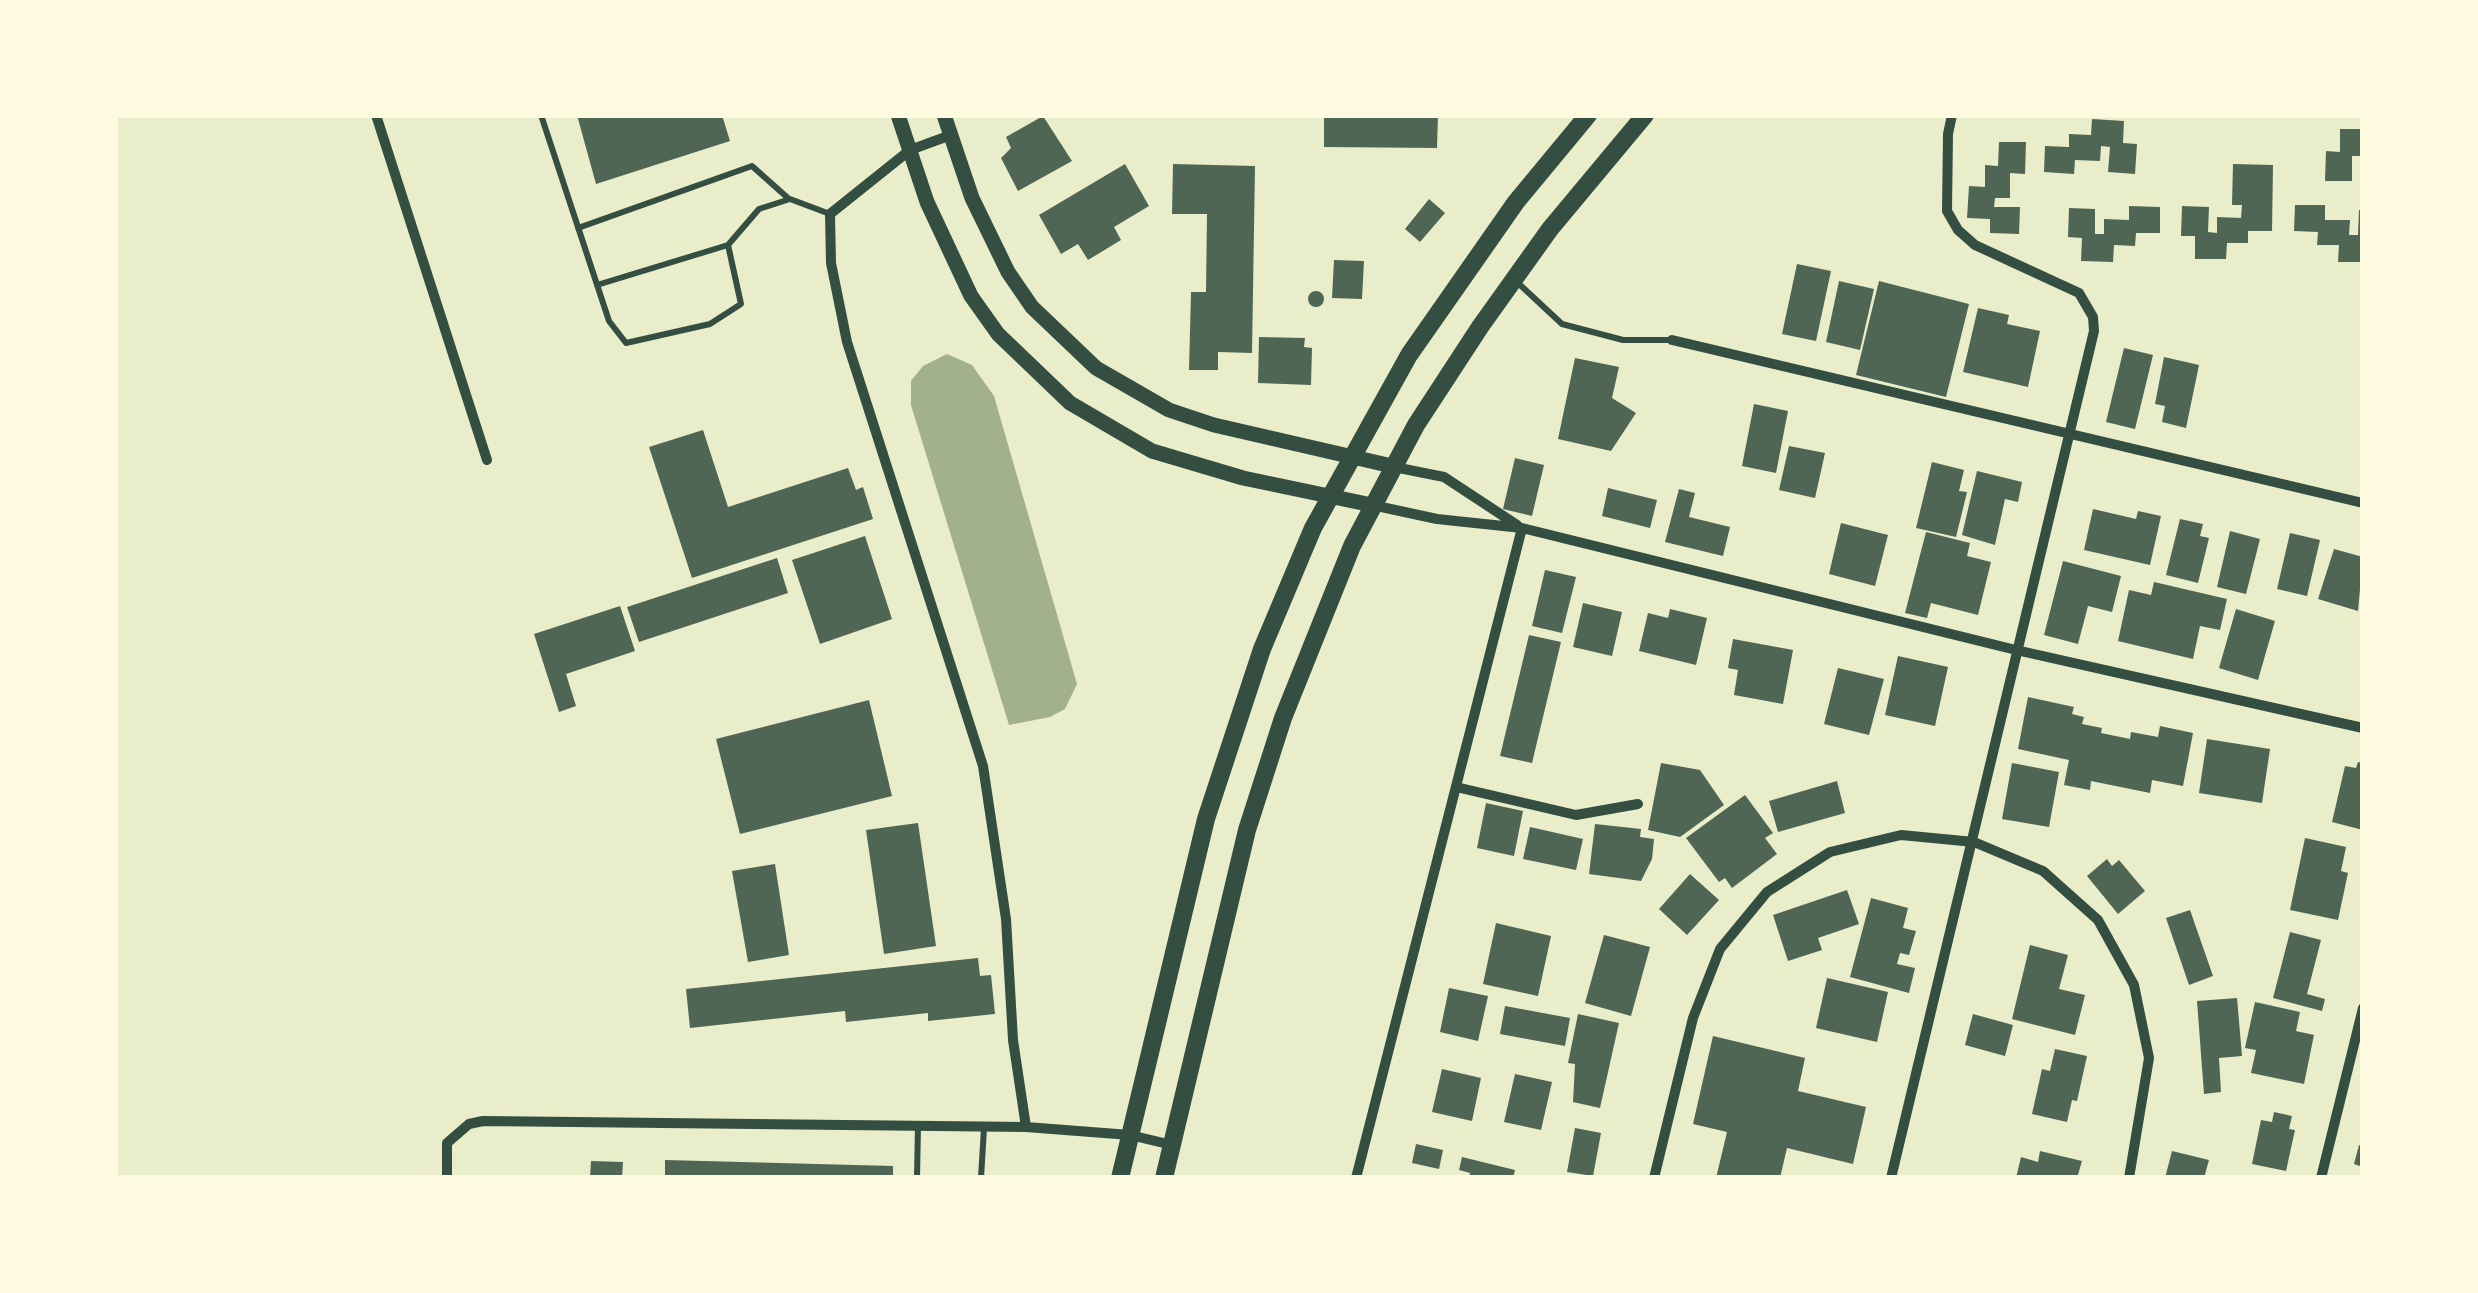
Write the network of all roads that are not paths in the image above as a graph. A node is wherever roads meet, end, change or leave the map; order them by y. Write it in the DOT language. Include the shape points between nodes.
graph roads {
  1 [pos="376,115"];
  2 [pos="541,115"];
  3 [pos="898,115"];
  4 [pos="944,115"];
  5 [pos="1588,115"];
  6 [pos="1644,115"];
  7 [pos="1952,115"];
  8 [pos="951,134"];
  9 [pos="910,150"];
  10 [pos="790,199"];
  11 [pos="830,214"];
  12 [pos="578,228"];
  13 [pos="728,246"];
  14 [pos="1513,278"];
  15 [pos="597,285"];
  16 [pos="1672,340"];
  17 [pos="2067,436"];
  18 [pos="1349,456"];
  19 [pos="487,460"];
  20 [pos="1392,466"];
  21 [pos="1328,496"];
  22 [pos="2363,503"];
  23 [pos="1372,505"];
  24 [pos="1522,528"];
  25 [pos="2016,650"];
  26 [pos="2363,728"];
  27 [pos="1456,787"];
  28 [pos="1638,804"];
  29 [pos="1974,842"];
  30 [pos="2363,1008"];
  31 [pos="918,1126"];
  32 [pos="984,1126"];
  33 [pos="1026,1127"];
  34 [pos="1130,1135"];
  35 [pos="1172,1145"];
  36 [pos="447,1178"];
  37 [pos="917,1178"];
  38 [pos="981,1178"];
  39 [pos="1120,1178"];
  40 [pos="1164,1178"];
  41 [pos="1356,1178"];
  42 [pos="1654,1178"];
  43 [pos="1891,1178"];
  44 [pos="2129,1178"];
  45 [pos="2320,1178"];
  1 -- 19 [label="street"];
  2 -- 12 [label="lane"];
  3 -- 9 [label="main road"];
  4 -- 8 [label="main road"];
  5 -- 18 [label="main road" via="1462,276"];
  6 -- 14 [label="main road"];
  7 -- 17 [label="street" via="1946,211 1958,230 1975,245 2079,293 2093,317"];
  8 -- 9 [label="street"];
  8 -- 18 [label="main road" via="972,198 1008,272 1052,328 1096,368 1169,410"];
  9 -- 11 [label="street"];
  9 -- 21 [label="main road" via="971,296 1009,346 1070,403 1152,451"];
  10 -- 11 [label="lane"];
  10 -- 12 [label="lane" via="752,166"];
  10 -- 13 [label="lane" via="759,209"];
  11 -- 33 [label="street" via="847,342 983,766"];
  12 -- 15 [label="lane"];
  13 -- 15 [label="lane"];
  13 -- 15 [label="lane" via="741,304 710,324 626,343 609,321"];
  14 -- 16 [label="lane" via="1562,324 1623,340"];
  14 -- 20 [label="main road"];
  16 -- 17 [label="street"];
  17 -- 22 [label="street"];
  17 -- 25 [label="street"];
  18 -- 20 [label="main road"];
  18 -- 21 [label="main road"];
  20 -- 23 [label="main road"];
  20 -- 24 [label="street" via="1444,478"];
  21 -- 23 [label="main road"];
  21 -- 34 [label="main road" via="1224,758"];
  23 -- 24 [label="street"];
  23 -- 35 [label="main road" via="1326,605 1265,771"];
  24 -- 25 [label="street"];
  24 -- 27 [label="street"];
  25 -- 26 [label="street"];
  25 -- 29 [label="street"];
  27 -- 28 [label="street" via="1576,815"];
  27 -- 41 [label="street"];
  29 -- 42 [label="street" via="1901,835 1830,852 1767,892 1720,949 1692,1018"];
  29 -- 43 [label="street"];
  29 -- 44 [label="street" via="2043,871 2098,920 2134,985 2149,1058"];
  30 -- 45 [label="street"];
  31 -- 32 [label="street"];
  31 -- 36 [label="street" via="484,1121 447,1143"];
  31 -- 37 [label="lane"];
  32 -- 33 [label="street"];
  32 -- 38 [label="lane"];
  33 -- 34 [label="street"];
  34 -- 35 [label="street"];
  34 -- 39 [label="main road"];
  35 -- 40 [label="main road"];
}
